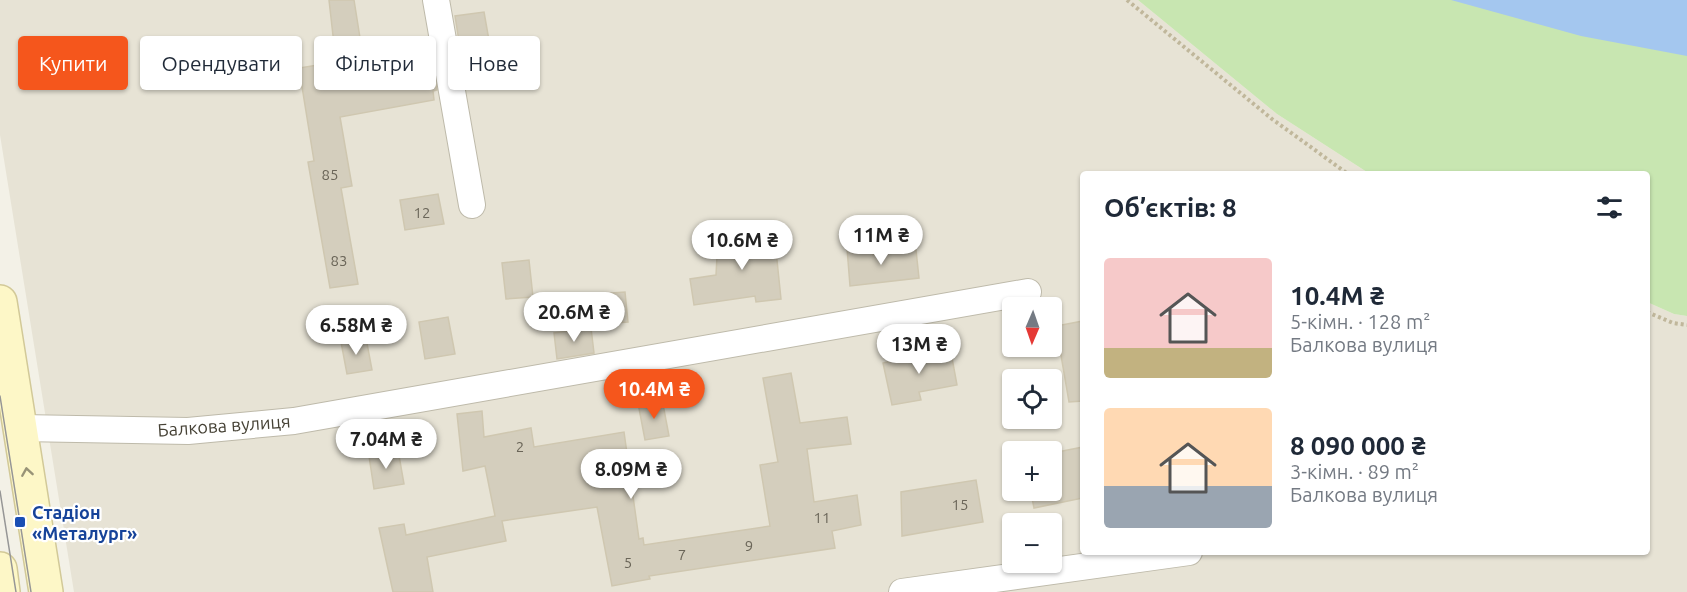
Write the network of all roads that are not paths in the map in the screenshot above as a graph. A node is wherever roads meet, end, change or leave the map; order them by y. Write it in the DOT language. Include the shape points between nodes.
graph roads {
  1 [pos="436,0"];
  2 [pos="472,205"];
  3 [pos="1028,292"];
  4 [pos="0,302"];
  5 [pos="21,428"];
  6 [pos="1167,555"];
  7 [pos="0,569"];
  8 [pos="3,592"];
  9 [pos="46,592"];
  10 [pos="902,592"];
  1 -- 2 [label="street"];
  3 -- 5 [label="street, Балкова вулиця" via="294,421 188,431"];
  4 -- 5 [label="main road"];
  9 -- 5 [label="main road, one-way"];
  6 -- 10 [label="street"];
  7 -- 8 [label="main road"];
}
